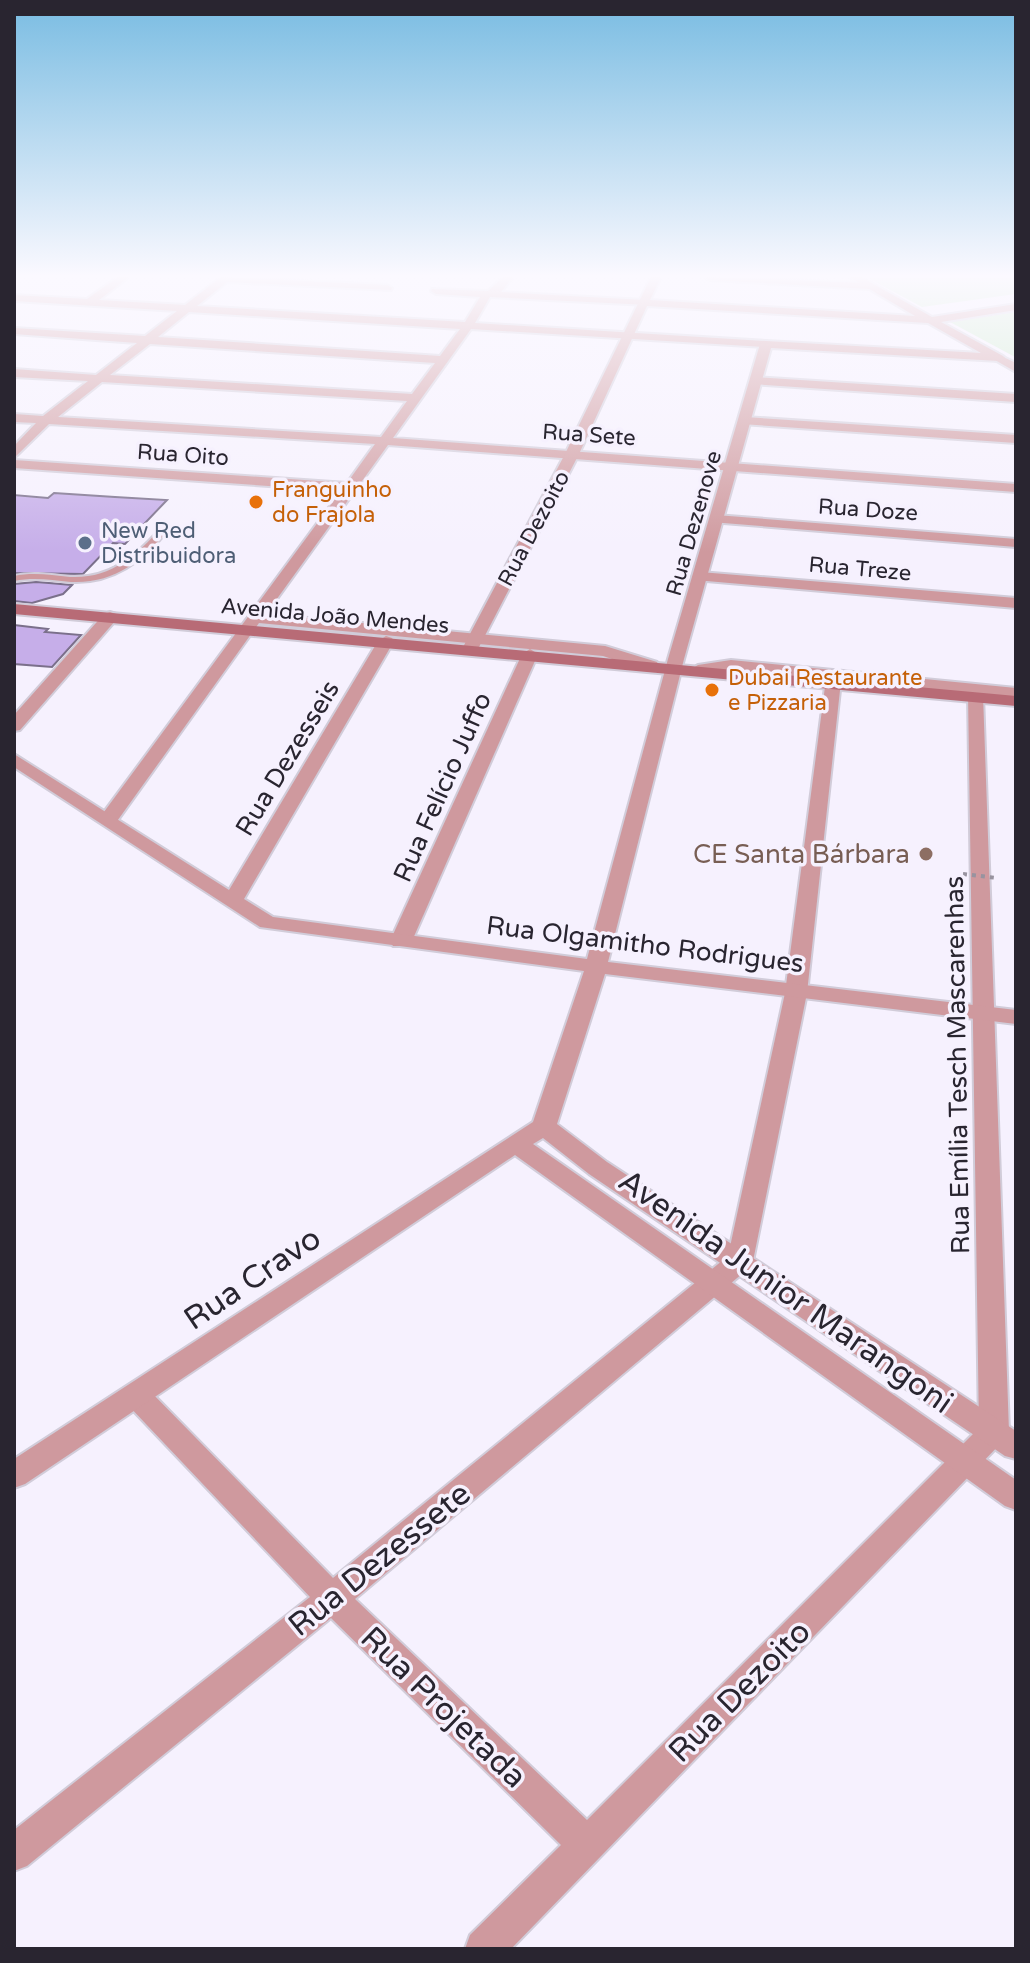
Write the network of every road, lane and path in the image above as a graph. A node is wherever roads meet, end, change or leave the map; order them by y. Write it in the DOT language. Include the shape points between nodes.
graph roads {
  1 [pos="110,369"];
  2 [pos="436,369"];
  3 [pos="612,369"];
  4 [pos="759,369"];
  5 [pos="14,373"];
  6 [pos="96,379"];
  7 [pos="756,381"];
  8 [pos="415,398"];
  9 [pos="1016,398"];
  10 [pos="14,418"];
  11 [pos="45,421"];
  12 [pos="745,421"];
  13 [pos="1016,439"];
  14 [pos="385,441"];
  15 [pos="14,454"];
  16 [pos="572,454"];
  17 [pos="14,464"];
  18 [pos="733,467"];
  19 [pos="348,487"];
  20 [pos="1016,488"];
  21 [pos="716,519"];
  22 [pos="164,530"];
  23 [pos="1016,543"];
  24 [pos="700,577"];
  25 [pos="14,579"];
  26 [pos="1016,603"];
  27 [pos="14,609"];
  28 [pos="110,617"];
  29 [pos="249,623"];
  30 [pos="386,641"];
  31 [pos="472,644"];
  32 [pos="530,654"];
  33 [pos="651,666"];
  34 [pos="674,668"];
  35 [pos="698,670"];
  36 [pos="833,682"];
  37 [pos="1016,693"];
  38 [pos="975,696"];
  39 [pos="1016,701"];
  40 [pos="14,726"];
  41 [pos="14,759"];
  42 [pos="108,820"];
  43 [pos="963,874"];
  44 [pos="997,878"];
  45 [pos="233,901"];
  46 [pos="401,941"];
  47 [pos="596,967"];
  48 [pos="796,993"];
  49 [pos="984,1014"];
  50 [pos="1016,1017"];
  51 [pos="528,1136"];
  52 [pos="740,1261"];
  53 [pos="715,1284"];
  54 [pos="137,1396"];
  55 [pos="1005,1440"];
  56 [pos="966,1462"];
  57 [pos="14,1475"];
  58 [pos="1016,1497"];
  59 [pos="332,1598"];
  60 [pos="586,1844"];
  61 [pos="14,1853"];
  62 [pos="484,1949"];
  1 -- 6 [label="street"];
  2 -- 8 [label="street"];
  3 -- 16 [label="street, Rua Dezoito"];
  4 -- 7 [label="street, Rua Dezenove"];
  5 -- 6 [label="street"];
  6 -- 8 [label="street"];
  6 -- 11 [label="street"];
  7 -- 9 [label="street"];
  7 -- 12 [label="street, Rua Dezenove"];
  8 -- 14 [label="street"];
  10 -- 11 [label="street, Rua Sete"];
  11 -- 14 [label="street, Rua Sete"];
  11 -- 15 [label="street"];
  12 -- 13 [label="street"];
  12 -- 18 [label="street, Rua Dezenove"];
  14 -- 16 [label="street, Rua Sete"];
  14 -- 19 [label="street"];
  16 -- 18 [label="street, Rua Sete"];
  16 -- 31 [label="street, Rua Dezoito"];
  17 -- 19 [label="street, Rua Oito"];
  18 -- 20 [label="street, Rua Sete"];
  18 -- 21 [label="street, Rua Dezenove"];
  19 -- 29 [label="street"];
  21 -- 23 [label="street, Rua Doze"];
  21 -- 24 [label="street, Rua Dezenove"];
  22 -- 25 [label="lane" via="135,561 99,577"];
  24 -- 26 [label="street, Rua Treze"];
  24 -- 34 [label="street, Rua Dezenove"];
  27 -- 28 [label="main road, Avenida João Mendes"];
  28 -- 29 [label="main road, Avenida João Mendes"];
  28 -- 40 [label="street"];
  29 -- 30 [label="main road, Avenida João Mendes"];
  29 -- 31 [label="street, Avenida João Mendes"];
  29 -- 42 [label="street"];
  30 -- 31 [label="main road, Avenida João Mendes"];
  30 -- 45 [label="street, Rua Dezesseis"];
  31 -- 32 [label="main road, Avenida João Mendes"];
  31 -- 33 [label="street, Avenida João Mendes" via="605,651"];
  32 -- 33 [label="main road, Avenida João Mendes"];
  32 -- 46 [label="street, Rua Felício Juffo"];
  33 -- 34 [label="main road, Avenida João Mendes"];
  34 -- 35 [label="main road, Avenida João Mendes"];
  34 -- 47 [label="street, Rua Dezenove"];
  35 -- 36 [label="main road, Avenida João Mendes"];
  35 -- 37 [label="street, Avenida João Mendes" via="731,665"];
  36 -- 38 [label="main road, Avenida João Mendes"];
  36 -- 48 [label="street"];
  38 -- 39 [label="main road, Avenida João Mendes"];
  38 -- 49 [label="street, Rua Emília Tesch Mascarenhas"];
  41 -- 42 [label="street"];
  42 -- 45 [label="street"];
  43 -- 44 [label="path, bridge"];
  45 -- 46 [label="street, Rua Olgamitho Rodrigues" via="267,923"];
  46 -- 47 [label="street, Rua Olgamitho Rodrigues"];
  47 -- 48 [label="street, Rua Olgamitho Rodrigues"];
  47 -- 51 [label="street, Rua Dezenove"];
  48 -- 49 [label="street, Rua Olgamitho Rodrigues"];
  48 -- 52 [label="street"];
  49 -- 50 [label="street, Rua Olgamitho Rodrigues"];
  49 -- 55 [label="street, Rua Emília Tesch Mascarenhas"];
  51 -- 52 [label="street, Avenida Junior Marangoni" via="598,1168"];
  51 -- 53 [label="street, Avenida Junior Marangoni"];
  51 -- 54 [label="street, Rua Cravo"];
  52 -- 53 [label="street, Rua Dezessete"];
  52 -- 55 [label="street, Avenida Junior Marangoni"];
  53 -- 56 [label="street, Avenida Junior Marangoni"];
  53 -- 59 [label="street, Rua Dezessete"];
  54 -- 57 [label="street, Rua Cravo"];
  54 -- 59 [label="street, Rua Projetada"];
  55 -- 56 [label="street, Rua Dezoito"];
  56 -- 58 [label="street, Avenida Junior Marangoni"];
  56 -- 60 [label="street, Rua Dezoito"];
  59 -- 60 [label="street, Rua Projetada"];
  59 -- 61 [label="street, Rua Dezessete"];
  60 -- 62 [label="street, Rua Dezoito"];
}
